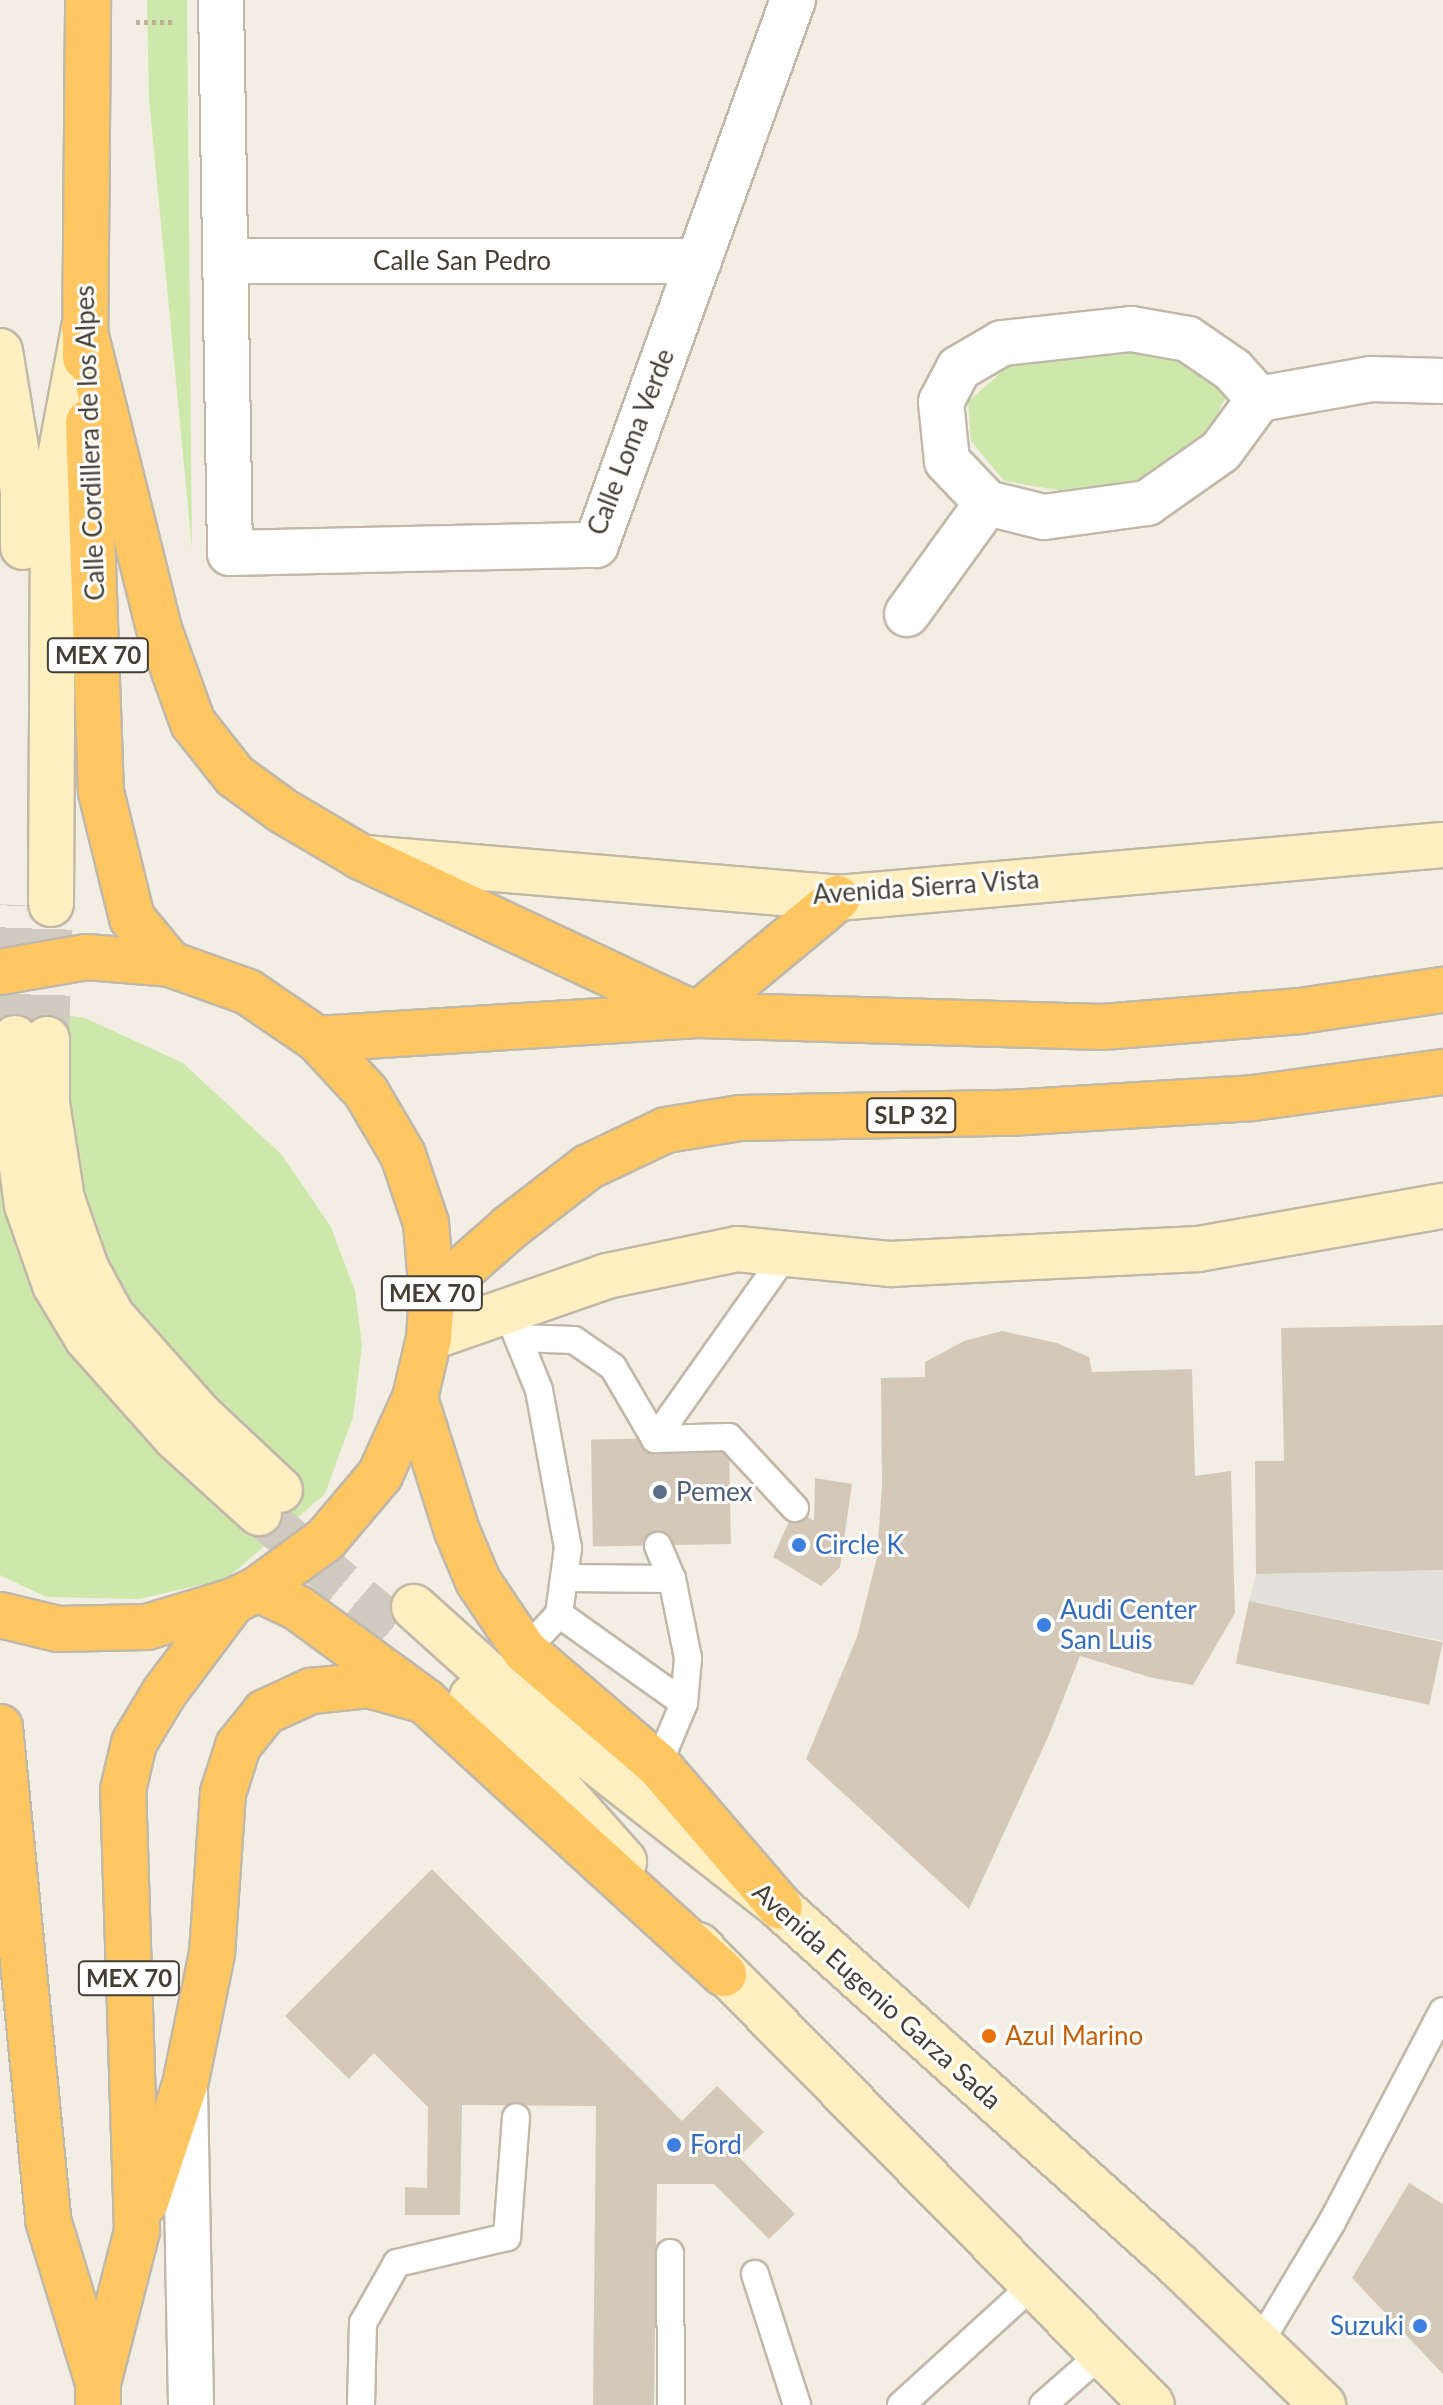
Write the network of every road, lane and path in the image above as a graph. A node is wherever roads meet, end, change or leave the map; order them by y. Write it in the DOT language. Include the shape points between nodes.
graph roads {
  1 [pos="793,0"];
  2 [pos="88,11"];
  3 [pos="204,11"];
  4 [pos="225,261"];
  5 [pos="699,261"];
  6 [pos="84,328"];
  7 [pos="0,351"];
  8 [pos="1443,381"];
  9 [pos="1259,399"];
  10 [pos="987,503"];
  11 [pos="907,614"];
  12 [pos="1443,845"];
  13 [pos="361,857"];
  14 [pos="838,898"];
  15 [pos="170,964"];
  16 [pos="0,972"];
  17 [pos="1443,990"];
  18 [pos="697,1015"];
  19 [pos="31,1039"];
  20 [pos="317,1039"];
  21 [pos="1443,1072"];
  22 [pos="1443,1206"];
  23 [pos="786,1254"];
  24 [pos="432,1296"];
  25 [pos="512,1325"];
  26 [pos="429,1338"];
  27 [pos="415,1398"];
  28 [pos="655,1439"];
  29 [pos="270,1502"];
  30 [pos="795,1508"];
  31 [pos="658,1546"];
  32 [pos="566,1578"];
  33 [pos="672,1579"];
  34 [pos="245,1595"];
  35 [pos="559,1614"];
  36 [pos="0,1615"];
  37 [pos="525,1651"];
  38 [pos="425,1701"];
  39 [pos="684,1703"];
  40 [pos="0,1727"];
  41 [pos="658,1765"];
  42 [pos="780,1907"];
  43 [pos="724,1974"];
  44 [pos="1443,2011"];
  45 [pos="185,2085"];
  46 [pos="516,2117"];
  47 [pos="137,2231"];
  48 [pos="670,2253"];
  49 [pos="755,2274"];
  50 [pos="1033,2285"];
  51 [pos="1259,2344"];
  52 [pos="1101,2354"];
  53 [pos="98,2394"];
  54 [pos="191,2405"];
  55 [pos="361,2405"];
  56 [pos="671,2405"];
  57 [pos="797,2405"];
  58 [pos="901,2405"];
  59 [pos="1043,2405"];
  60 [pos="1152,2405"];
  61 [pos="1323,2405"];
  1 -- 5 [label="street, Calle Loma Verde"];
  2 -- 3 [label="path"];
  2 -- 6 [label="highway, Calle Cordillera de los Alpes / MEX 70"];
  3 -- 4 [label="street"];
  4 -- 5 [label="street, Calle San Pedro"];
  4 -- 5 [label="street, Calle Loma Verde" via="230,553 596,545"];
  6 -- 7 [label="street" via="53,494 36,904 23,492"];
  6 -- 13 [label="highway" via="160,632 193,723 235,776"];
  6 -- 15 [label="highway, Calle Cordillera de los Alpes / MEX 70" via="101,792 132,918"];
  8 -- 9 [label="street" via="1371,379"];
  9 -- 10 [label="street" via="1221,451 1147,503 1044,517"];
  9 -- 10 [label="street" via="1233,370 1188,339 1131,329 1002,343 959,368 941,402 947,461"];
  10 -- 11 [label="street"];
  12 -- 14 [label="street, Avenida Sierra Vista"];
  13 -- 14 [label="street, Avenida Sierra Vista"];
  13 -- 18 [label="highway"];
  14 -- 18 [label="highway"];
  15 -- 16 [label="highway, MEX 70" via="87,957"];
  15 -- 20 [label="highway, MEX 70" via="248,992"];
  17 -- 18 [label="highway" via="1300,1011 1102,1027"];
  18 -- 20 [label="highway"];
  19 -- 29 [label="street" via="62,1199 86,1268 112,1316"];
  20 -- 24 [label="highway, MEX 70" via="366,1092 403,1155 426,1223"];
  21 -- 24 [label="highway, SLP 32" via="1253,1098 1009,1113 740,1118 666,1130 588,1167"];
  22 -- 23 [label="street" via="1198,1249 891,1264"];
  23 -- 25 [label="street" via="737,1249 607,1276"];
  23 -- 28 [label="lane"];
  24 -- 26 [label="highway, MEX 70"];
  25 -- 26 [label="street"];
  25 -- 28 [label="lane" via="574,1340 613,1367"];
  25 -- 32 [label="lane" via="539,1390 568,1548"];
  26 -- 27 [label="highway, MEX 70"];
  27 -- 34 [label="highway, MEX 70" via="380,1475 326,1539"];
  27 -- 37 [label="highway" via="478,1581"];
  28 -- 30 [label="lane" via="729,1437"];
  31 -- 33 [label="lane"];
  32 -- 33 [label="lane"];
  32 -- 35 [label="lane"];
  33 -- 39 [label="lane" via="688,1658"];
  34 -- 36 [label="highway, MEX 70" via="147,1627 58,1629"];
  34 -- 38 [label="highway" via="321,1623"];
  34 -- 47 [label="highway, MEX 70" via="164,1693 134,1743 123,1790"];
  35 -- 37 [label="lane"];
  35 -- 39 [label="lane"];
  37 -- 41 [label="highway"];
  38 -- 43 [label="highway"];
  38 -- 45 [label="highway" via="369,1685 311,1691 265,1712 238,1746 223,1793 212,1954"];
  39 -- 41 [label="lane"];
  40 -- 53 [label="highway, MEX 70" via="48,2220"];
  41 -- 42 [label="highway"];
  42 -- 43 [label="street, Avenida Eugenio Garza Sada" via="405,1618"];
  42 -- 51 [label="street, Avenida Eugenio Garza Sada"];
  43 -- 50 [label="street"];
  44 -- 51 [label="lane" via="1332,2222"];
  45 -- 47 [label="highway"];
  45 -- 54 [label="street"];
  46 -- 55 [label="lane" via="507,2237 397,2263 363,2323"];
  47 -- 53 [label="highway, MEX 70"];
  48 -- 56 [label="lane"];
  49 -- 57 [label="lane"];
  50 -- 52 [label="street"];
  50 -- 58 [label="lane"];
  51 -- 61 [label="street, Avenida Eugenio Garza Sada"];
  52 -- 59 [label="lane"];
  52 -- 60 [label="street"];
}
